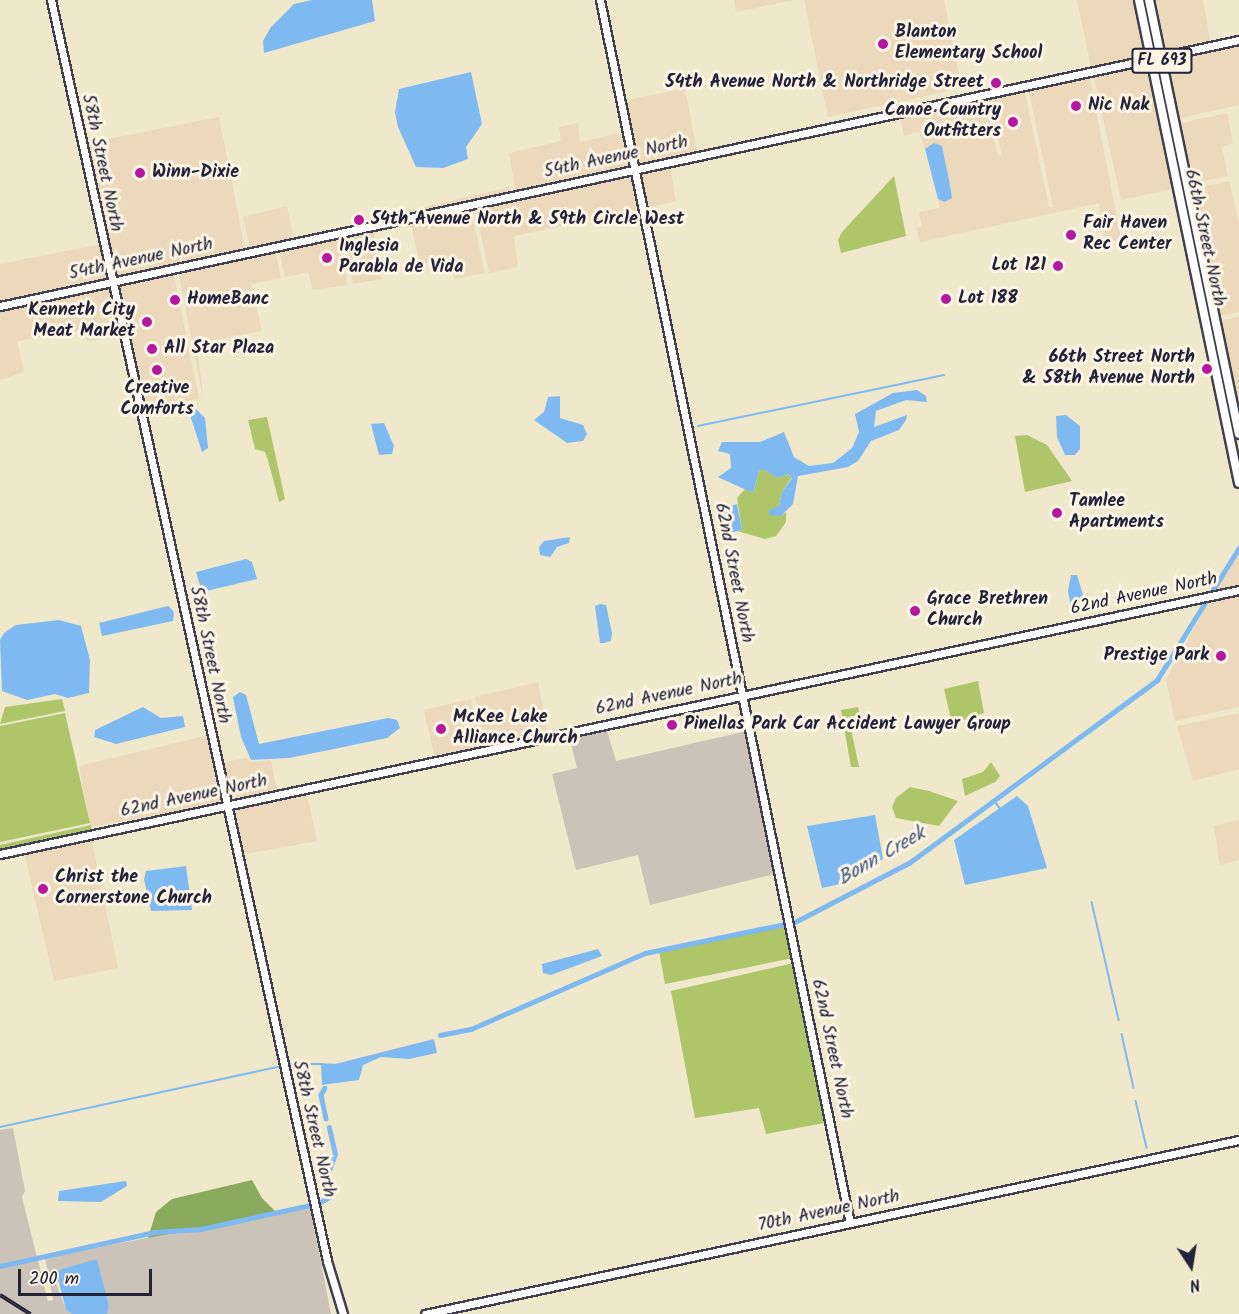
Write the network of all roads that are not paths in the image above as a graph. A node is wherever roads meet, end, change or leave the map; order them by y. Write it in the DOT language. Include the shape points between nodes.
graph roads {
  1 [pos="51,0"];
  2 [pos="600,0"];
  3 [pos="1139,0"];
  4 [pos="1149,0"];
  5 [pos="1239,40"];
  6 [pos="1161,56"];
  7 [pos="1151,58"];
  8 [pos="635,169"];
  9 [pos="1183,189"];
  10 [pos="1196,274"];
  11 [pos="111,282"];
  12 [pos="0,306"];
  13 [pos="1215,319"];
  14 [pos="1206,323"];
  15 [pos="1228,381"];
  16 [pos="1239,434"];
  17 [pos="1239,483"];
  18 [pos="1239,590"];
  19 [pos="742,695"];
  20 [pos="227,805"];
  21 [pos="0,854"];
  22 [pos="1239,1140"];
  23 [pos="850,1223"];
  24 [pos="344,1314"];
  25 [pos="425,1314"];
  1 -- 11 [label="street, 58th Street North"];
  2 -- 8 [label="street, 62nd Street North"];
  3 -- 7 [label="main road, FL 693"];
  4 -- 6 [label="main road, 66th Street North / FL 693"];
  5 -- 6 [label="street, 54th Avenue North"];
  6 -- 7 [label="street, 54th Avenue North"];
  6 -- 9 [label="main road, 66th Street North / FL 693"];
  7 -- 8 [label="street, 54th Avenue North"];
  7 -- 9 [label="main road, FL 693"];
  8 -- 11 [label="street, 54th Avenue North"];
  8 -- 19 [label="street, 62nd Street North"];
  9 -- 10 [label="main road, 66th Street North / FL 693"];
  9 -- 13 [label="main road, 66th Street North / FL 693" via="1198,237"];
  10 -- 13 [label="main road"];
  10 -- 14 [label="main road, 66th Street North / FL 693"];
  11 -- 12 [label="street, 54th Avenue North"];
  11 -- 20 [label="street, 58th Street North"];
  13 -- 15 [label="main road, 66th Street North / FL 693"];
  14 -- 15 [label="main road" via="1213,332 1222,376"];
  14 -- 17 [label="main road, 66th Street North / FL 693"];
  15 -- 16 [label="main road, 66th Street North / FL 693"];
  18 -- 19 [label="street, 62nd Avenue North"];
  19 -- 20 [label="street, 62nd Avenue North"];
  19 -- 23 [label="street, 62nd Street North"];
  20 -- 21 [label="street, 62nd Avenue North"];
  20 -- 24 [label="street, 58th Street North" via="334,1292"];
  22 -- 23 [label="street, 70th Avenue North"];
  23 -- 25 [label="street, 70th Avenue North"];
}
